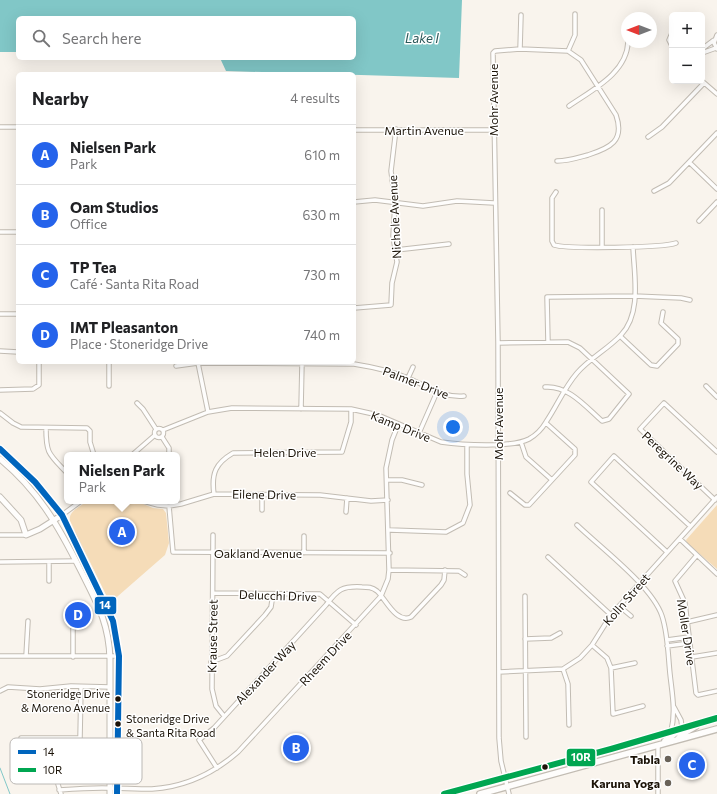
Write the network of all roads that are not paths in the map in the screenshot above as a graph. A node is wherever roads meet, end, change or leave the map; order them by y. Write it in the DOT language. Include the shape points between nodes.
graph roads {
  1 [pos="575,14"];
  2 [pos="521,15"];
  3 [pos="717,35"];
  4 [pos="714,40"];
  5 [pos="627,48"];
  6 [pos="703,48"];
  7 [pos="716,48"];
  8 [pos="520,49"];
  9 [pos="568,51"];
  10 [pos="705,52"];
  11 [pos="701,84"];
  12 [pos="705,84"];
  13 [pos="597,87"];
  14 [pos="717,94"];
  15 [pos="569,106"];
  16 [pos="0,127"];
  17 [pos="16,127"];
  18 [pos="396,129"];
  19 [pos="356,130"];
  20 [pos="494,130"];
  21 [pos="717,132"];
  22 [pos="648,137"];
  23 [pos="557,161"];
  24 [pos="690,163"];
  25 [pos="717,189"];
  26 [pos="654,191"];
  27 [pos="556,192"];
  28 [pos="356,202"];
  29 [pos="395,202"];
  30 [pos="717,202"];
  31 [pos="494,203"];
  32 [pos="602,210"];
  33 [pos="699,221"];
  34 [pos="0,232"];
  35 [pos="16,232"];
  36 [pos="449,244"];
  37 [pos="676,244"];
  38 [pos="602,246"];
  39 [pos="633,247"];
  40 [pos="396,250"];
  41 [pos="634,296"];
  42 [pos="690,300"];
  43 [pos="356,308"];
  44 [pos="663,312"];
  45 [pos="0,314"];
  46 [pos="16,314"];
  47 [pos="620,336"];
  48 [pos="548,342"];
  49 [pos="498,343"];
  50 [pos="0,351"];
  51 [pos="16,352"];
  52 [pos="591,359"];
  53 [pos="39,364"];
  54 [pos="109,364"];
  55 [pos="191,364"];
  56 [pos="198,364"];
  57 [pos="302,364"];
  58 [pos="354,364"];
  59 [pos="176,366"];
  60 [pos="413,367"];
  61 [pos="408,378"];
  62 [pos="110,386"];
  63 [pos="706,386"];
  64 [pos="545,387"];
  65 [pos="0,390"];
  66 [pos="564,391"];
  67 [pos="437,392"];
  68 [pos="464,396"];
  69 [pos="717,397"];
  70 [pos="137,403"];
  71 [pos="301,409"];
  72 [pos="351,409"];
  73 [pos="208,412"];
  74 [pos="0,413"];
  75 [pos="546,423"];
  76 [pos="398,425"];
  77 [pos="46,428"];
  78 [pos="156,429"];
  79 [pos="163,430"];
  80 [pos="419,433"];
  81 [pos="155,435"];
  82 [pos="162,437"];
  83 [pos="521,442"];
  84 [pos="498,444"];
  85 [pos="467,445"];
  86 [pos="0,449"];
  87 [pos="93,452"];
  88 [pos="135,452"];
  89 [pos="169,452"];
  90 [pos="717,452"];
  91 [pos="0,459"];
  92 [pos="64,470"];
  93 [pos="387,480"];
  94 [pos="552,480"];
  95 [pos="422,485"];
  96 [pos="510,493"];
  97 [pos="214,494"];
  98 [pos="262,494"];
  99 [pos="0,497"];
  100 [pos="347,498"];
  101 [pos="716,499"];
  102 [pos="388,500"];
  103 [pos="77,504"];
  104 [pos="159,504"];
  105 [pos="169,506"];
  106 [pos="262,510"];
  107 [pos="346,512"];
  108 [pos="62,515"];
  109 [pos="54,519"];
  110 [pos="577,526"];
  111 [pos="690,526"];
  112 [pos="390,530"];
  113 [pos="0,535"];
  114 [pos="26,535"];
  115 [pos="213,535"];
  116 [pos="304,536"];
  117 [pos="680,539"];
  118 [pos="213,552"];
  119 [pos="667,552"];
  120 [pos="304,553"];
  121 [pos="390,553"];
  122 [pos="697,555"];
  123 [pos="548,557"];
  124 [pos="76,561"];
  125 [pos="0,562"];
  126 [pos="49,562"];
  127 [pos="389,570"];
  128 [pos="445,570"];
  129 [pos="717,574"];
  130 [pos="465,575"];
  131 [pos="50,581"];
  132 [pos="639,584"];
  133 [pos="213,593"];
  134 [pos="273,594"];
  135 [pos="381,596"];
  136 [pos="525,596"];
  137 [pos="329,601"];
  138 [pos="619,606"];
  139 [pos="610,615"];
  140 [pos="631,616"];
  141 [pos="717,616"];
  142 [pos="28,621"];
  143 [pos="688,622"];
  144 [pos="356,625"];
  145 [pos="73,626"];
  146 [pos="560,633"];
  147 [pos="689,637"];
  148 [pos="525,639"];
  149 [pos="667,640"];
  150 [pos="690,643"];
  151 [pos="592,645"];
  152 [pos="667,646"];
  153 [pos="717,653"];
  154 [pos="0,656"];
  155 [pos="26,656"];
  156 [pos="110,656"];
  157 [pos="119,656"];
  158 [pos="73,657"];
  159 [pos="692,658"];
  160 [pos="211,662"];
  161 [pos="635,663"];
  162 [pos="612,668"];
  163 [pos="563,669"];
  164 [pos="499,672"];
  165 [pos="525,672"];
  166 [pos="81,687"];
  167 [pos="110,687"];
  168 [pos="0,691"];
  169 [pos="717,691"];
  170 [pos="643,706"];
  171 [pos="674,706"];
  172 [pos="224,716"];
  173 [pos="717,718"];
  174 [pos="702,722"];
  175 [pos="569,725"];
  176 [pos="682,728"];
  177 [pos="717,729"];
  178 [pos="671,731"];
  179 [pos="526,737"];
  180 [pos="80,738"];
  181 [pos="110,738"];
  182 [pos="118,738"];
  183 [pos="677,740"];
  184 [pos="660,745"];
  185 [pos="611,749"];
  186 [pos="614,757"];
  187 [pos="216,768"];
  188 [pos="505,777"];
  189 [pos="110,784"];
  190 [pos="117,784"];
  191 [pos="507,786"];
  192 [pos="110,788"];
  193 [pos="117,788"];
  194 [pos="60,792"];
  195 [pos="110,794"];
  196 [pos="117,794"];
  197 [pos="444,794"];
  198 [pos="480,794"];
  199 [pos="509,794"];
  200 [pos="658,794"];
  1 -- 9 [label="street" via="575,35"];
  2 -- 8 [label="street"];
  3 -- 4 [label="street"];
  4 -- 6 [label="street"];
  4 -- 7 [label="street"];
  5 -- 13 [label="street" via="621,64"];
  7 -- 10 [label="street"];
  8 -- 9 [label="street"];
  8 -- 20 [label="street, Mohr Avenue" via="498,49 493,53"];
  9 -- 13 [label="street" via="581,60"];
  11 -- 22 [label="street" via="662,127"];
  12 -- 14 [label="street"];
  13 -- 15 [label="street"];
  13 -- 23 [label="street" via="616,115 619,132 615,141 600,151 569,161"];
  16 -- 17 [label="street"];
  18 -- 19 [label="street, Martin Avenue"];
  18 -- 20 [label="street, Martin Avenue"];
  18 -- 29 [label="street, Nichole Avenue" via="391,165"];
  20 -- 31 [label="street, Mohr Avenue"];
  21 -- 24 [label="street"];
  24 -- 25 [label="street"];
  24 -- 26 [label="street" via="669,183"];
  27 -- 38 [label="street" via="552,198 554,245"];
  28 -- 29 [label="street"];
  29 -- 31 [label="street" via="423,206 457,201"];
  29 -- 40 [label="street, Nichole Avenue" via="392,232"];
  30 -- 33 [label="street"];
  31 -- 49 [label="street, Mohr Avenue"];
  32 -- 38 [label="street"];
  34 -- 35 [label="street"];
  36 -- 40 [label="street"];
  37 -- 39 [label="street"];
  38 -- 39 [label="street"];
  39 -- 41 [label="street, Kamp Drive"];
  40 -- 43 [label="street, Nichole Avenue" via="391,305"];
  41 -- 42 [label="street"];
  41 -- 47 [label="street, Kamp Drive" via="634,311 628,326"];
  41 -- 48 [label="street" via="547,297"];
  44 -- 47 [label="street" via="661,323 678,339 678,344 657,366 651,365"];
  45 -- 46 [label="street"];
  47 -- 52 [label="street, Kamp Drive"];
  48 -- 49 [label="street"];
  48 -- 52 [label="street" via="568,342 580,348"];
  49 -- 84 [label="street, Mohr Avenue"];
  50 -- 51 [label="street"];
  52 -- 66 [label="street, Kamp Drive"];
  52 -- 66 [label="street" via="629,394 609,419 602,421 570,393"];
  53 -- 65 [label="street" via="37,388"];
  54 -- 62 [label="street"];
  55 -- 59 [label="street, Palmer Drive"];
  56 -- 73 [label="street"];
  57 -- 71 [label="street"];
  58 -- 61 [label="street, Palmer Drive" via="374,367"];
  60 -- 61 [label="street"];
  61 -- 67 [label="street, Palmer Drive"];
  63 -- 69 [label="street"];
  64 -- 66 [label="street" via="555,386"];
  66 -- 75 [label="street, Kamp Drive"];
  67 -- 68 [label="street, Palmer Drive" via="455,397"];
  67 -- 80 [label="street"];
  70 -- 78 [label="street"];
  71 -- 72 [label="street, Kamp Drive"];
  71 -- 73 [label="street, Kamp Drive" via="232,408"];
  72 -- 76 [label="street, Kamp Drive" via="378,415"];
  72 -- 97 [label="street, Helen Drive" via="351,422 342,452 233,453 221,460 216,469 213,480"];
  73 -- 79 [label="street, Kamp Drive"];
  74 -- 77 [label="street" via="21,427"];
  75 -- 83 [label="street, Kamp Drive" via="537,434"];
  75 -- 94 [label="street" via="576,452"];
  76 -- 80 [label="street, Kamp Drive"];
  76 -- 93 [label="street, Rheem Drive" via="388,456"];
  77 -- 87 [label="street" via="87,428 90,431"];
  77 -- 92 [label="street" via="48,453"];
  78 -- 79 [label="street"];
  78 -- 81 [label="street"];
  79 -- 82 [label="street"];
  80 -- 85 [label="street, Kamp Drive" via="441,442"];
  81 -- 82 [label="street"];
  81 -- 88 [label="street"];
  82 -- 89 [label="street"];
  83 -- 84 [label="street, Kamp Drive"];
  83 -- 94 [label="street" via="526,457"];
  84 -- 85 [label="street, Kamp Drive"];
  84 -- 164 [label="street, Mohr Avenue"];
  85 -- 112 [label="street" via="470,505 463,523 446,532"];
  86 -- 108 [label="main road" via="35,482"];
  90 -- 101 [label="street, Peregrine Way" via="664,403 640,429"];
  91 -- 109 [label="main road" via="22,478"];
  93 -- 95 [label="street" via="402,480"];
  93 -- 102 [label="street, Rheem Drive"];
  94 -- 96 [label="street" via="529,505 525,505"];
  97 -- 98 [label="street, Eilene Drive"];
  97 -- 105 [label="street, Eilene Drive"];
  98 -- 100 [label="street, Eilene Drive"];
  98 -- 106 [label="street"];
  99 -- 114 [label="main road" via="20,520"];
  100 -- 102 [label="street, Eilene Drive"];
  100 -- 107 [label="street"];
  101 -- 111 [label="street, Kolln Street"];
  102 -- 112 [label="street, Rheem Drive"];
  103 -- 108 [label="street"];
  104 -- 105 [label="street, Eilene Drive"];
  105 -- 118 [label="street, Oakland Avenue" via="173,552"];
  108 -- 109 [label="main road"];
  108 -- 157 [label="main road" via="114,621"];
  109 -- 114 [label="main road"];
  109 -- 124 [label="main road"];
  110 -- 132 [label="street"];
  111 -- 117 [label="street, Kolln Street"];
  111 -- 119 [label="street" via="614,456 591,482"];
  112 -- 121 [label="street, Rheem Drive"];
  113 -- 114 [label="street"];
  115 -- 118 [label="street, Krause Street"];
  116 -- 120 [label="street"];
  117 -- 119 [label="street, Kolln Street"];
  117 -- 122 [label="street"];
  118 -- 120 [label="street, Oakland Avenue"];
  118 -- 133 [label="street, Krause Street"];
  119 -- 132 [label="street, Kolln Street"];
  120 -- 121 [label="street, Oakland Avenue"];
  121 -- 127 [label="street, Rheem Drive"];
  122 -- 129 [label="street"];
  122 -- 143 [label="street, Moller Drive" via="675,581 685,603"];
  123 -- 139 [label="street"];
  124 -- 126 [label="street"];
  124 -- 156 [label="main road" via="104,616"];
  125 -- 126 [label="street"];
  126 -- 131 [label="street"];
  127 -- 128 [label="street"];
  127 -- 135 [label="street, Rheem Drive"];
  128 -- 130 [label="street" via="459,571"];
  128 -- 135 [label="street" via="441,585 407,619 402,618"];
  132 -- 138 [label="street, Kolln Street"];
  132 -- 149 [label="street" via="657,604 663,617"];
  133 -- 134 [label="street, Delucchi Drive"];
  133 -- 160 [label="street, Krause Street"];
  134 -- 137 [label="street, Delucchi Drive" via="320,594"];
  134 -- 160 [label="street" via="271,607 265,615 226,656"];
  135 -- 137 [label="street, Alexander Way" via="372,588 346,587"];
  135 -- 144 [label="street, Rheem Drive"];
  136 -- 148 [label="street"];
  137 -- 144 [label="street, Delucchi Drive"];
  137 -- 172 [label="street, Alexander Way"];
  138 -- 139 [label="street, Kolln Street"];
  138 -- 140 [label="street"];
  139 -- 151 [label="street, Kolln Street"];
  141 -- 143 [label="street"];
  142 -- 155 [label="street"];
  143 -- 147 [label="street, Moller Drive"];
  144 -- 187 [label="street, Rheem Drive" via="238,752"];
  145 -- 158 [label="street"];
  146 -- 148 [label="street" via="551,638"];
  147 -- 149 [label="street"];
  147 -- 150 [label="street, Moller Drive"];
  148 -- 165 [label="street"];
  149 -- 152 [label="street"];
  150 -- 152 [label="street"];
  150 -- 159 [label="street, Moller Drive"];
  151 -- 162 [label="street" via="607,658"];
  151 -- 163 [label="street, Kolln Street" via="580,658"];
  152 -- 171 [label="street"];
  153 -- 159 [label="street"];
  154 -- 155 [label="street"];
  155 -- 158 [label="street"];
  156 -- 157 [label="street"];
  156 -- 158 [label="street"];
  156 -- 167 [label="main road"];
  157 -- 182 [label="main road"];
  159 -- 169 [label="street, Moller Drive" via="696,693 698,695"];
  160 -- 172 [label="street, Krause Street" via="213,698"];
  161 -- 162 [label="street"];
  162 -- 170 [label="street" via="613,714"];
  163 -- 165 [label="street, Kolln Street"];
  163 -- 175 [label="street" via="569,687"];
  164 -- 165 [label="street, Kolln Street"];
  164 -- 188 [label="street, Mohr Avenue" via="499,738"];
  165 -- 179 [label="street"];
  166 -- 167 [label="street"];
  166 -- 168 [label="street" via="40,689 8,686"];
  166 -- 180 [label="street"];
  167 -- 181 [label="main road"];
  171 -- 176 [label="street"];
  171 -- 178 [label="street"];
  172 -- 187 [label="street, Alexander Way" via="199,740"];
  173 -- 174 [label="main road"];
  174 -- 176 [label="main road"];
  174 -- 183 [label="main road"];
  176 -- 178 [label="main road"];
  176 -- 184 [label="main road"];
  177 -- 183 [label="main road"];
  178 -- 185 [label="main road"];
  183 -- 184 [label="main road"];
  184 -- 186 [label="main road"];
  184 -- 200 [label="street"];
  185 -- 186 [label="main road"];
  185 -- 188 [label="main road"];
  186 -- 191 [label="main road"];
  187 -- 193 [label="street, Rheem Drive" via="192,780 172,786 152,789"];
  188 -- 191 [label="street, Mohr Avenue"];
  188 -- 197 [label="main road"];
  189 -- 192 [label="main road"];
  190 -- 193 [label="main road"];
  191 -- 198 [label="main road"];
  191 -- 199 [label="street, Mohr Avenue"];
  192 -- 193 [label="street, Rheem Drive"];
  192 -- 194 [label="street, Rheem Drive"];
  192 -- 195 [label="main road"];
  193 -- 196 [label="main road"];
}
